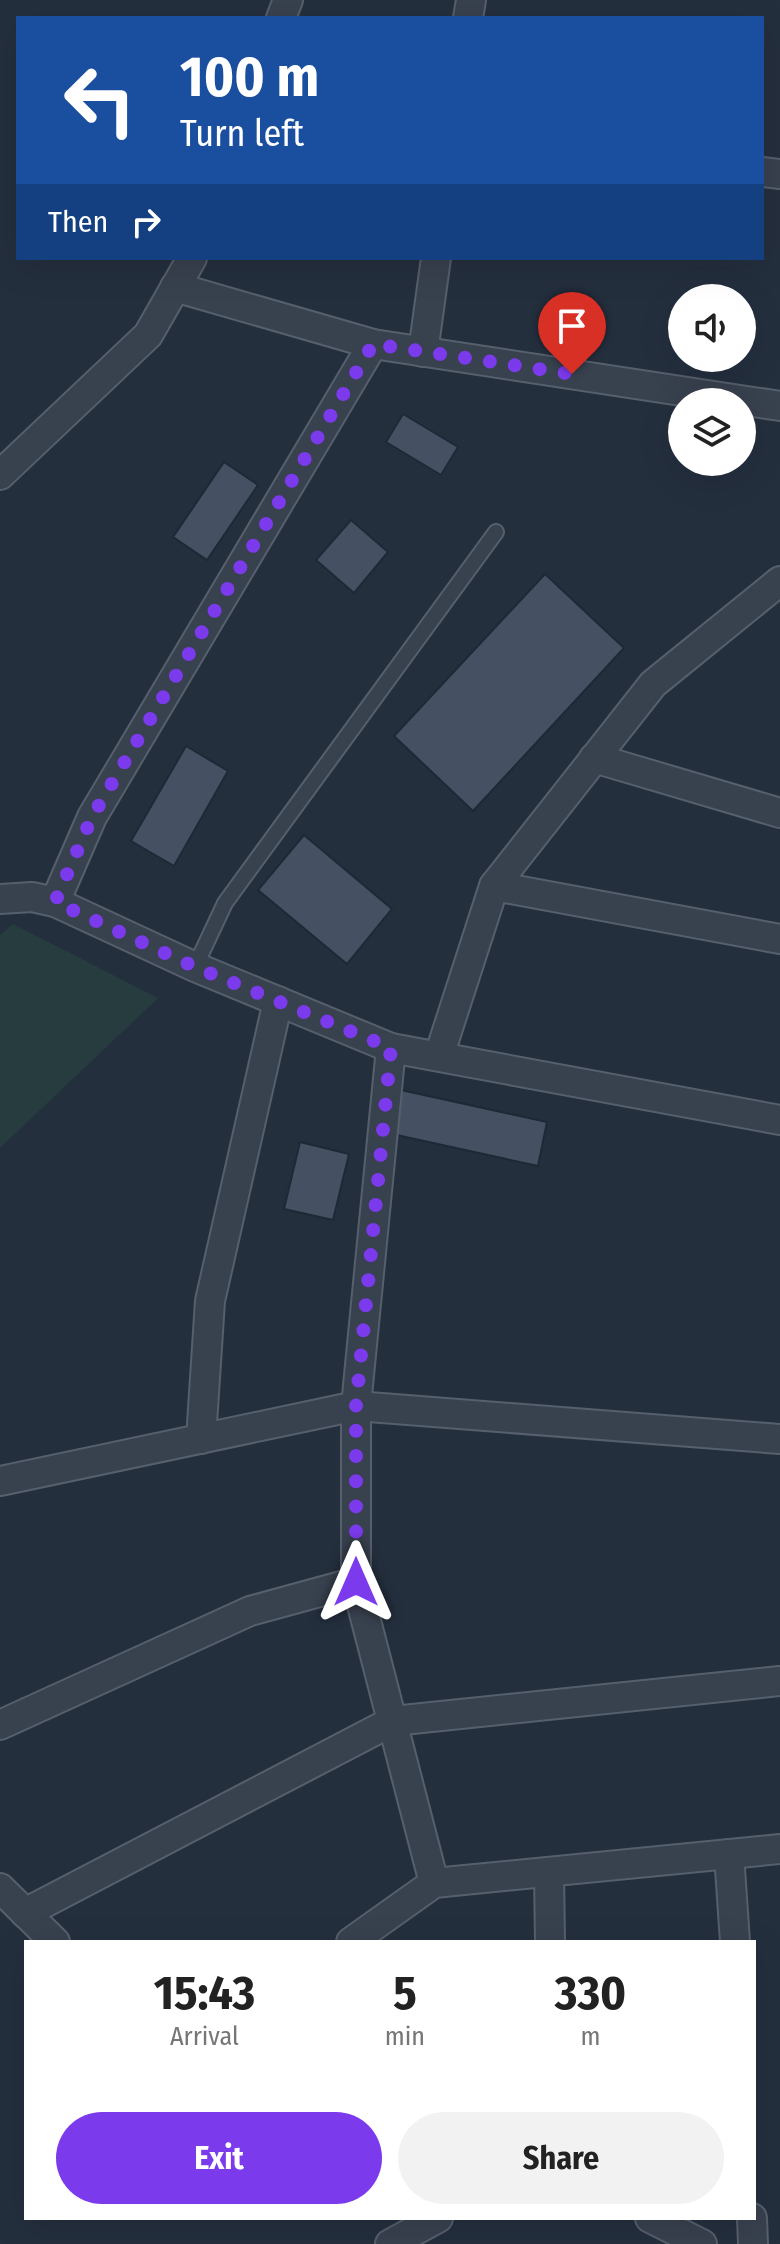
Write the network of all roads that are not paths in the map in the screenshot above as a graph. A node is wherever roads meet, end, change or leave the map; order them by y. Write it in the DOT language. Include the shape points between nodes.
graph roads {
  1 [pos="191,260"];
  2 [pos="436,260"];
  3 [pos="175,287"];
  4 [pos="373,344"];
  5 [pos="423,352"];
  6 [pos="780,406"];
  7 [pos="0,475"];
  8 [pos="496,532"];
  9 [pos="780,581"];
  10 [pos="594,758"];
  11 [pos="780,813"];
  12 [pos="494,886"];
  13 [pos="0,899"];
  14 [pos="55,902"];
  15 [pos="780,939"];
  16 [pos="195,967"];
  17 [pos="278,1001"];
  18 [pos="391,1048"];
  19 [pos="439,1056"];
  20 [pos="780,1120"];
  21 [pos="356,1406"];
  22 [pos="201,1439"];
  23 [pos="780,1439"];
  24 [pos="0,1481"];
  25 [pos="356,1582"];
  26 [pos="780,1681"];
  27 [pos="393,1721"];
  28 [pos="0,1725"];
  29 [pos="780,1849"];
  30 [pos="729,1854"];
  31 [pos="549,1872"];
  32 [pos="434,1883"];
  33 [pos="0,1888"];
  34 [pos="25,1913"];
  35 [pos="53,1940"];
  36 [pos="354,1940"];
  37 [pos="550,1940"];
  38 [pos="735,1940"];
  39 [pos="434,2220"];
  40 [pos="654,2220"];
  41 [pos="752,2220"];
  42 [pos="390,2244"];
  43 [pos="702,2244"];
  44 [pos="753,2244"];
  1 -- 3 [label="street"];
  2 -- 5 [label="street"];
  3 -- 4 [label="street"];
  3 -- 7 [label="street" via="148,335"];
  4 -- 5 [label="street"];
  4 -- 14 [label="street" via="92,817"];
  5 -- 6 [label="street"];
  8 -- 16 [label="lane" via="225,903"];
  9 -- 10 [label="street" via="653,684"];
  10 -- 11 [label="street"];
  10 -- 12 [label="street"];
  12 -- 15 [label="street"];
  12 -- 19 [label="street"];
  13 -- 14 [label="street"];
  14 -- 16 [label="street"];
  16 -- 17 [label="street"];
  17 -- 18 [label="street"];
  17 -- 22 [label="street" via="210,1301"];
  18 -- 19 [label="street"];
  18 -- 21 [label="street"];
  19 -- 20 [label="street"];
  21 -- 22 [label="street"];
  21 -- 23 [label="street"];
  21 -- 25 [label="street"];
  22 -- 24 [label="street"];
  25 -- 27 [label="street"];
  25 -- 28 [label="street" via="250,1611"];
  26 -- 27 [label="street"];
  27 -- 32 [label="street"];
  27 -- 34 [label="street"];
  29 -- 30 [label="street"];
  30 -- 31 [label="street"];
  30 -- 38 [label="street"];
  31 -- 32 [label="street"];
  31 -- 37 [label="street"];
  32 -- 36 [label="street"];
  33 -- 34 [label="street"];
  34 -- 35 [label="street"];
  39 -- 42 [label="street"];
  40 -- 43 [label="street"];
  41 -- 44 [label="street"];
}
